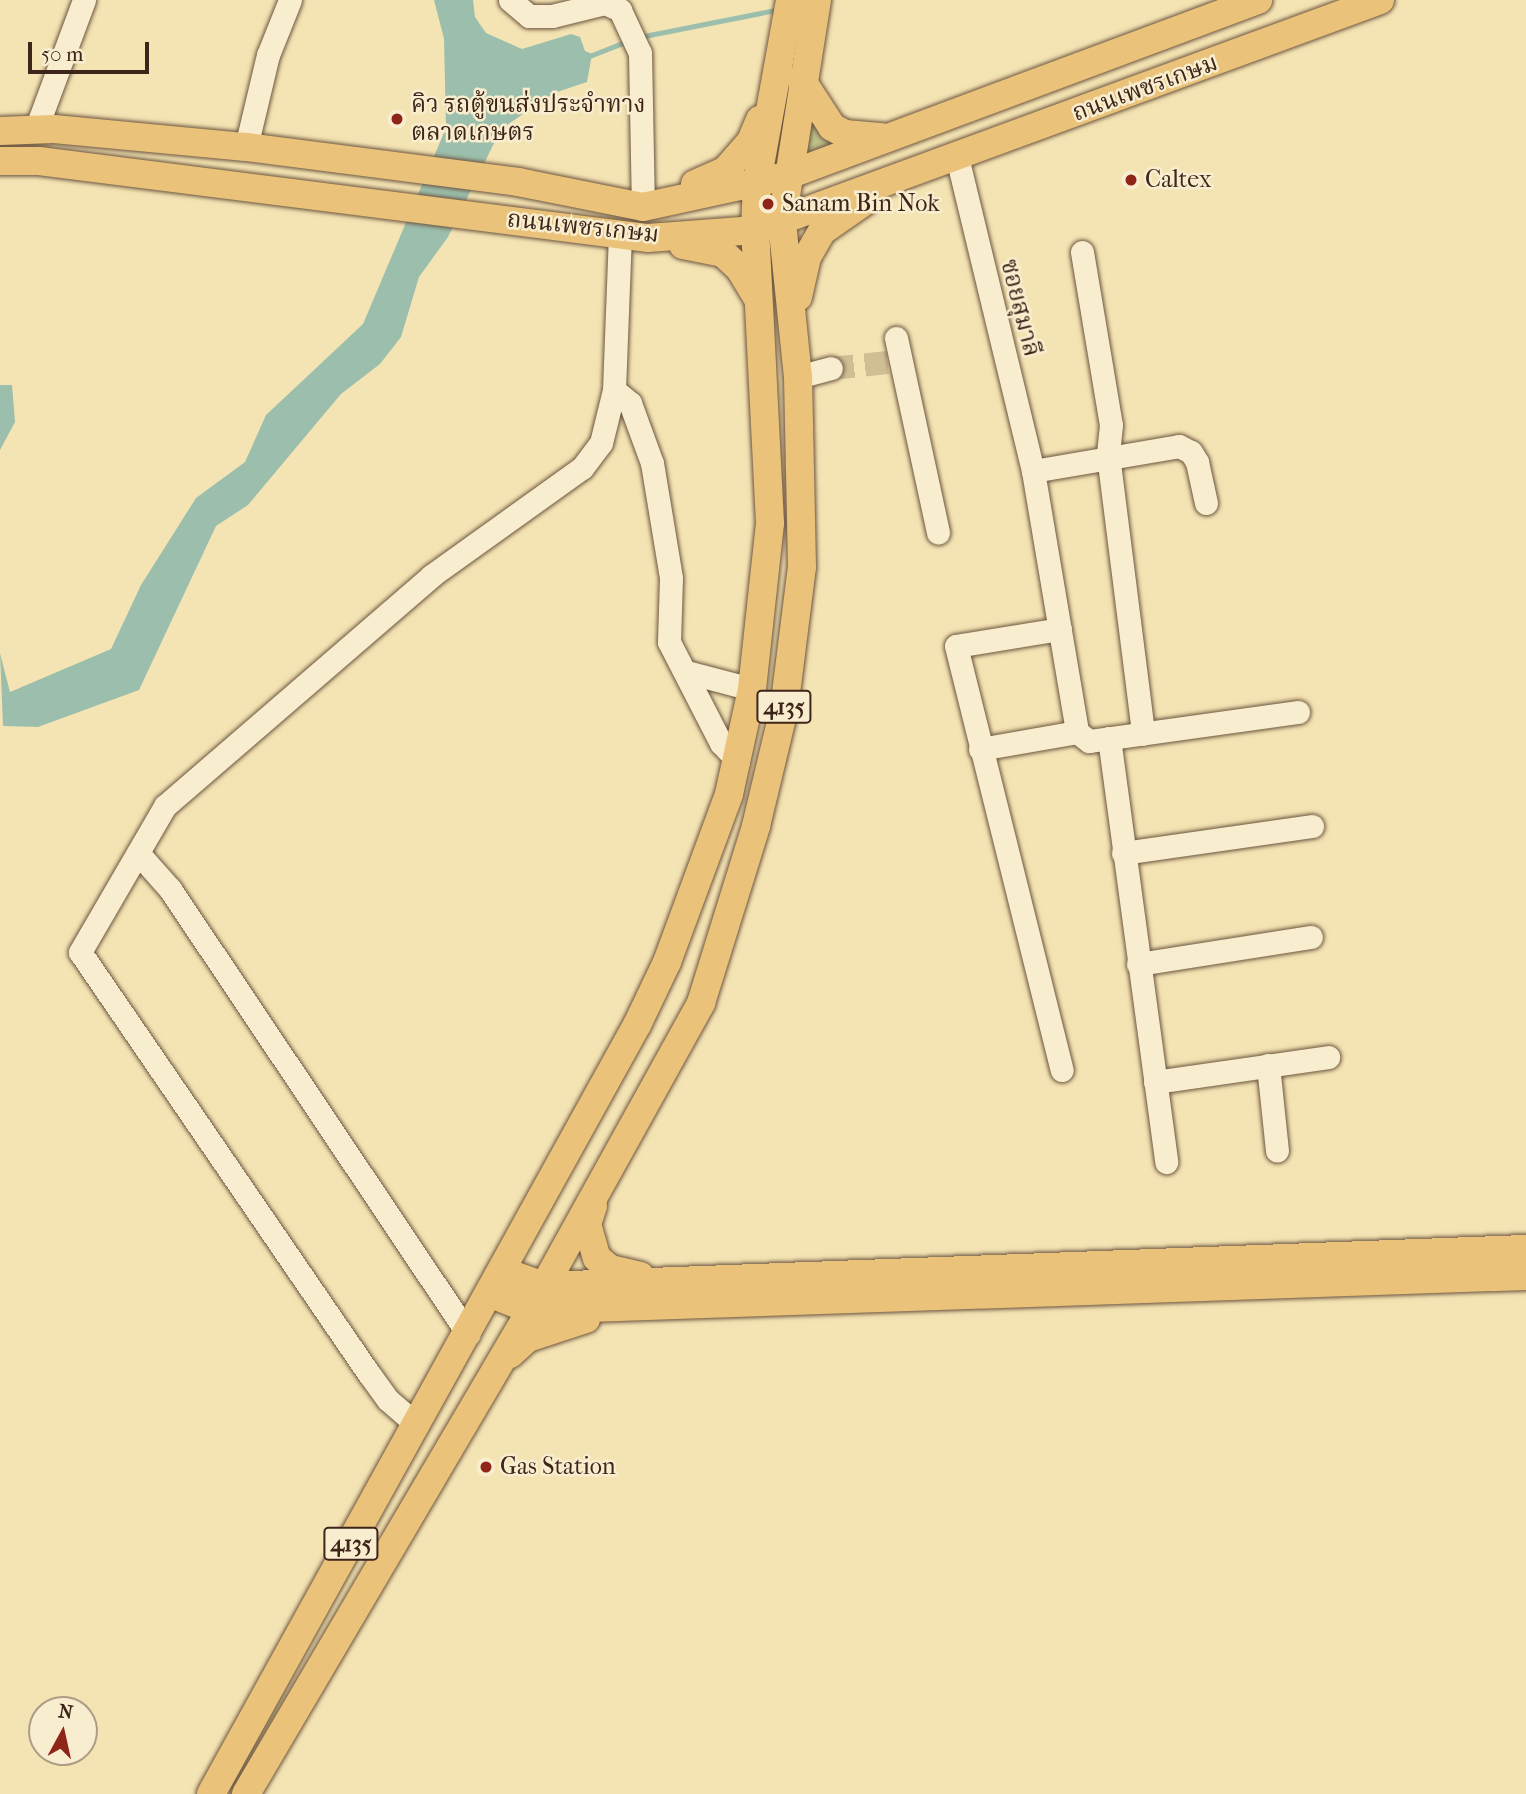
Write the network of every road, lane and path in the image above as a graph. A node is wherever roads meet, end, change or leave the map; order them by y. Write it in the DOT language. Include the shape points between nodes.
graph roads {
  1 [pos="84,0"];
  2 [pos="290,0"];
  3 [pos="510,0"];
  4 [pos="790,0"];
  5 [pos="817,0"];
  6 [pos="1258,0"];
  7 [pos="1380,0"];
  8 [pos="1336,7"];
  9 [pos="789,80"];
  10 [pos="36,129"];
  11 [pos="0,131"];
  12 [pos="892,136"];
  13 [pos="246,147"];
  14 [pos="957,157"];
  15 [pos="0,161"];
  16 [pos="913,174"];
  17 [pos="786,176"];
  18 [pos="757,182"];
  19 [pos="643,207"];
  20 [pos="782,221"];
  21 [pos="755,230"];
  22 [pos="620,233"];
  23 [pos="648,238"];
  24 [pos="1082,252"];
  25 [pos="760,301"];
  26 [pos="793,317"];
  27 [pos="895,338"];
  28 [pos="888,362"];
  29 [pos="831,368"];
  30 [pos="798,377"];
  31 [pos="904,380"];
  32 [pos="614,390"];
  33 [pos="1108,455"];
  34 [pos="1033,471"];
  35 [pos="1206,503"];
  36 [pos="938,533"];
  37 [pos="1060,629"];
  38 [pos="687,672"];
  39 [pos="752,689"];
  40 [pos="1298,712"];
  41 [pos="1077,732"];
  42 [pos="1143,734"];
  43 [pos="1109,738"];
  44 [pos="980,750"];
  45 [pos="738,761"];
  46 [pos="1312,825"];
  47 [pos="138,853"];
  48 [pos="1123,853"];
  49 [pos="1311,937"];
  50 [pos="1138,964"];
  51 [pos="1328,1057"];
  52 [pos="1268,1065"];
  53 [pos="1062,1070"];
  54 [pos="1155,1082"];
  55 [pos="1277,1151"];
  56 [pos="1166,1162"];
  57 [pos="597,1190"];
  58 [pos="1526,1249"];
  59 [pos="1526,1276"];
  60 [pos="495,1282"];
  61 [pos="693,1293"];
  62 [pos="538,1298"];
  63 [pos="468,1334"];
  64 [pos="500,1363"];
  65 [pos="416,1425"];
  66 [pos="211,1794"];
  67 [pos="246,1794"];
  1 -- 10 [label="street"];
  2 -- 13 [label="street" via="268,55"];
  3 -- 19 [label="street" via="529,16 552,16 582,5 605,3 620,10 638,44"];
  4 -- 9 [label="main road, 4135"];
  5 -- 9 [label="main road, 4135"];
  6 -- 12 [label="main road, ถนนเพชรเกษม"];
  7 -- 8 [label="main road, ถนนเพชรเกษม"];
  8 -- 14 [label="main road, ถนนเพชรเกษม" via="1298,30"];
  9 -- 12 [label="main road" via="832,127 868,137"];
  9 -- 17 [label="main road, 4135"];
  9 -- 18 [label="main road, 4135"];
  9 -- 19 [label="main road" via="751,141 726,170"];
  10 -- 11 [label="main road, ถนนเพชรเกษม"];
  10 -- 13 [label="main road, ถนนเพชรเกษม"];
  12 -- 17 [label="main road, ถนนเพชรเกษม"];
  13 -- 19 [label="main road, ถนนเพชรเกษม" via="519,182"];
  14 -- 16 [label="main road, ถนนเพชรเกษม"];
  14 -- 34 [label="street, ซอยสุมาลี"];
  15 -- 22 [label="main road, ถนนเพชรเกษม" via="39,161"];
  16 -- 20 [label="main road, ถนนเพชรเกษม"];
  16 -- 26 [label="main road" via="822,231 807,257"];
  17 -- 18 [label="main road, ถนนเพชรเกษม"];
  17 -- 20 [label="main road, 4135"];
  18 -- 19 [label="main road, ถนนเพชรเกษม"];
  18 -- 21 [label="main road, 4135"];
  20 -- 21 [label="main road, ถนนเพชรเกษม"];
  20 -- 26 [label="main road, 4135"];
  21 -- 23 [label="main road, ถนนเพชรเกษม"];
  21 -- 25 [label="main road, 4135"];
  22 -- 23 [label="main road, ถนนเพชรเกษม"];
  22 -- 32 [label="street"];
  23 -- 25 [label="main road" via="723,253 740,269"];
  24 -- 33 [label="street" via="1111,425"];
  25 -- 39 [label="main road, 4135" via="770,523"];
  26 -- 30 [label="main road, 4135"];
  27 -- 31 [label="street"];
  28 -- 31 [label="street"];
  29 -- 30 [label="street"];
  30 -- 57 [label="main road, 4135" via="802,568 784,709 756,826 701,1003"];
  31 -- 36 [label="street"];
  32 -- 38 [label="street" via="630,403 652,463 671,578 669,642"];
  32 -- 47 [label="street" via="601,443 582,468 431,576 191,780 165,806"];
  33 -- 34 [label="street"];
  33 -- 35 [label="street" via="1179,446 1191,452"];
  33 -- 42 [label="street"];
  34 -- 37 [label="street, ซอยสุมาลี"];
  37 -- 41 [label="street, ซอยสุมาลี"];
  37 -- 44 [label="street" via="956,646"];
  38 -- 39 [label="street"];
  38 -- 45 [label="street" via="721,743"];
  39 -- 45 [label="main road, 4135"];
  40 -- 42 [label="street"];
  41 -- 43 [label="street" via="1088,741"];
  41 -- 44 [label="street"];
  42 -- 43 [label="street"];
  43 -- 48 [label="street"];
  44 -- 53 [label="street"];
  45 -- 60 [label="main road, 4135" via="667,962"];
  46 -- 48 [label="street"];
  47 -- 63 [label="street" via="170,889"];
  47 -- 65 [label="street" via="80,952 376,1383"];
  48 -- 50 [label="street"];
  49 -- 50 [label="street"];
  50 -- 54 [label="street"];
  51 -- 52 [label="street"];
  52 -- 54 [label="street"];
  52 -- 55 [label="street"];
  54 -- 56 [label="street"];
  57 -- 61 [label="main road" via="587,1224 597,1258 626,1274"];
  57 -- 62 [label="main road, 4135"];
  58 -- 61 [label="main road"];
  59 -- 61 [label="main road"];
  60 -- 62 [label="main road"];
  60 -- 63 [label="main road, 4135"];
  61 -- 62 [label="main road"];
  61 -- 64 [label="main road" via="551,1328 528,1338"];
  62 -- 64 [label="main road, 4135"];
  63 -- 65 [label="main road, 4135"];
  64 -- 67 [label="main road, 4135"];
  65 -- 66 [label="main road, 4135"];
}
